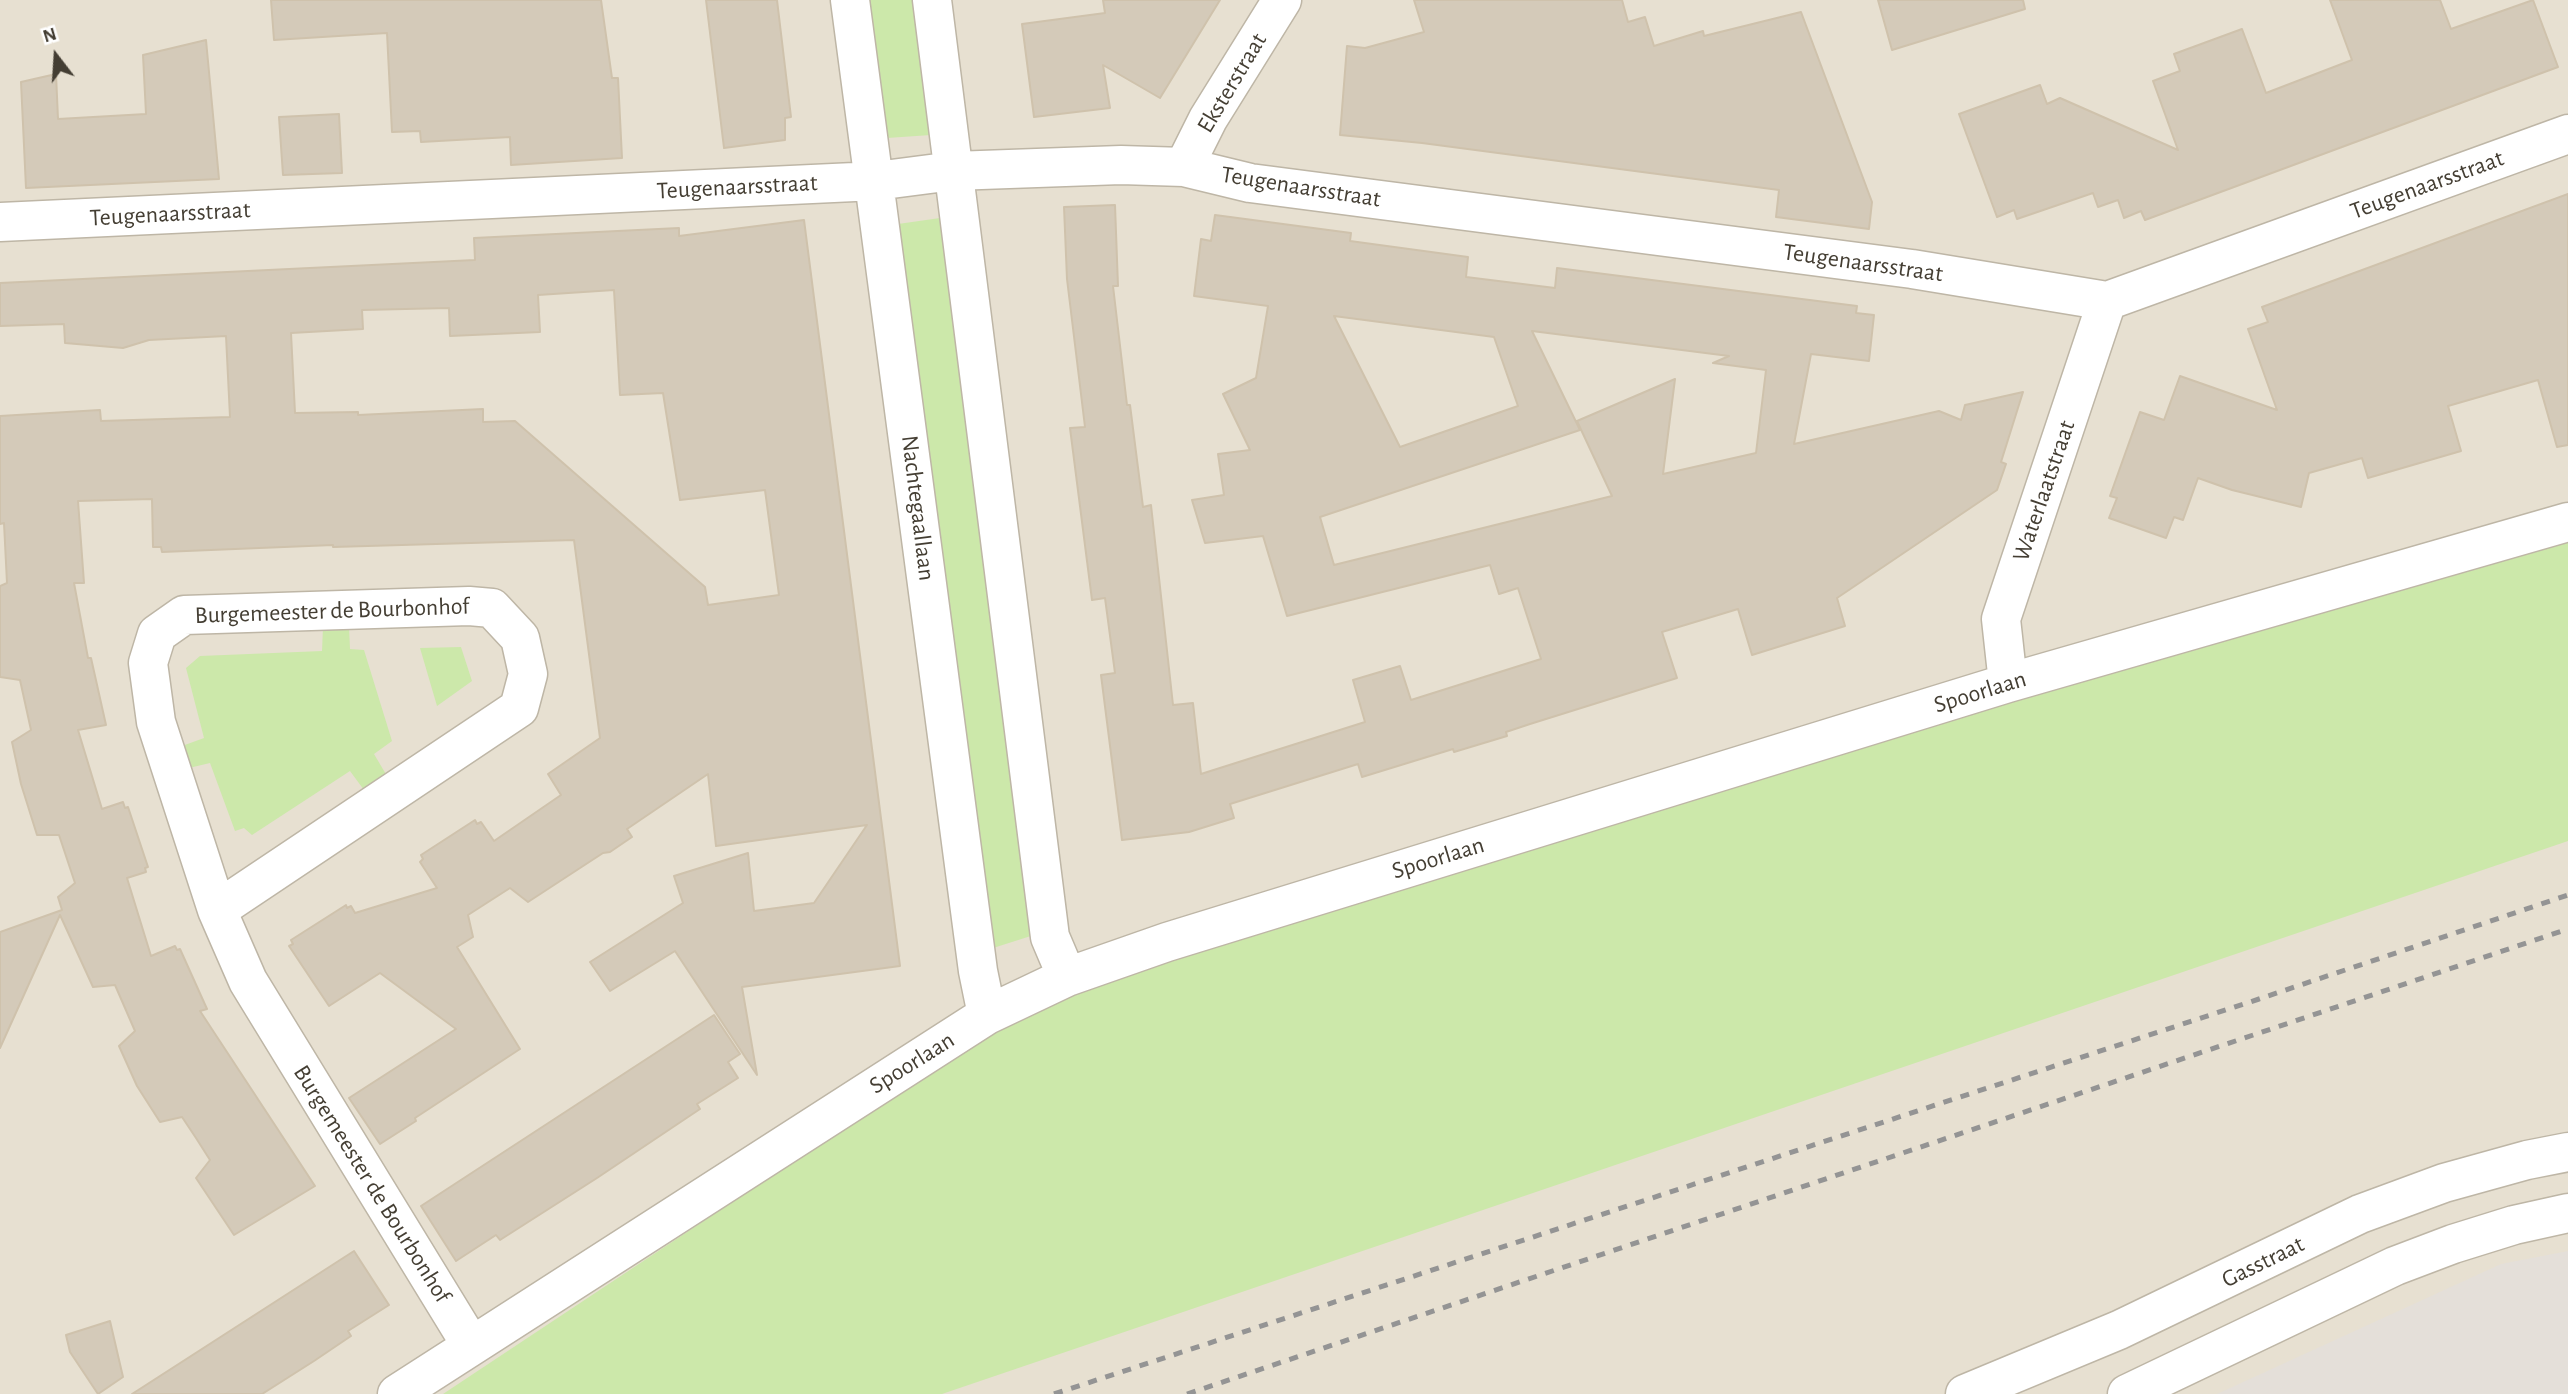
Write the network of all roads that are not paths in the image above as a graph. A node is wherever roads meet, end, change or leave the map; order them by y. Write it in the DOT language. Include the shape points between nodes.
graph roads {
  1 [pos="850,0"];
  2 [pos="932,0"];
  3 [pos="1282,0"];
  4 [pos="2568,134"];
  5 [pos="1184,167"];
  6 [pos="953,171"];
  7 [pos="876,181"];
  8 [pos="0,222"];
  9 [pos="2107,302"];
  10 [pos="2568,522"];
  11 [pos="2008,683"];
  12 [pos="217,910"];
  13 [pos="1067,977"];
  14 [pos="987,1015"];
  15 [pos="2568,1152"];
  16 [pos="2568,1213"];
  17 [pos="471,1345"];
  18 [pos="397,1394"];
  19 [pos="1965,1394"];
  20 [pos="2127,1394"];
  1 -- 7 [label="street, Nachtegaallaan"];
  2 -- 6 [label="street"];
  3 -- 5 [label="street, Eksterstraat" via="1208,119"];
  4 -- 9 [label="street, Teugenaarsstraat"];
  5 -- 6 [label="street, Teugenaarsstraat"];
  5 -- 9 [label="street, Teugenaarsstraat" via="1250,183 1912,269"];
  6 -- 7 [label="street, Teugenaarsstraat"];
  6 -- 13 [label="street" via="1051,937"];
  7 -- 8 [label="street, Teugenaarsstraat"];
  7 -- 14 [label="street, Nachtegaallaan"];
  9 -- 11 [label="street, Waterlaatstraat" via="2001,619"];
  10 -- 11 [label="street, Spoorlaan"];
  11 -- 13 [label="street, Spoorlaan" via="1167,942"];
  12 -- 12 [label="street, Burgemeester de Bourbonhof" via="156,722 148,663 157,634 184,615 492,608 520,638 528,674 519,708"];
  12 -- 17 [label="street, Burgemeester de Bourbonhof" via="248,981"];
  13 -- 14 [label="street, Spoorlaan"];
  14 -- 17 [label="street, Spoorlaan"];
  15 -- 19 [label="street, Gasstraat" via="2444,1183 2360,1214 2119,1330"];
  16 -- 20 [label="street" via="2465,1240 2395,1266"];
  17 -- 18 [label="street, Spoorlaan"];
}
